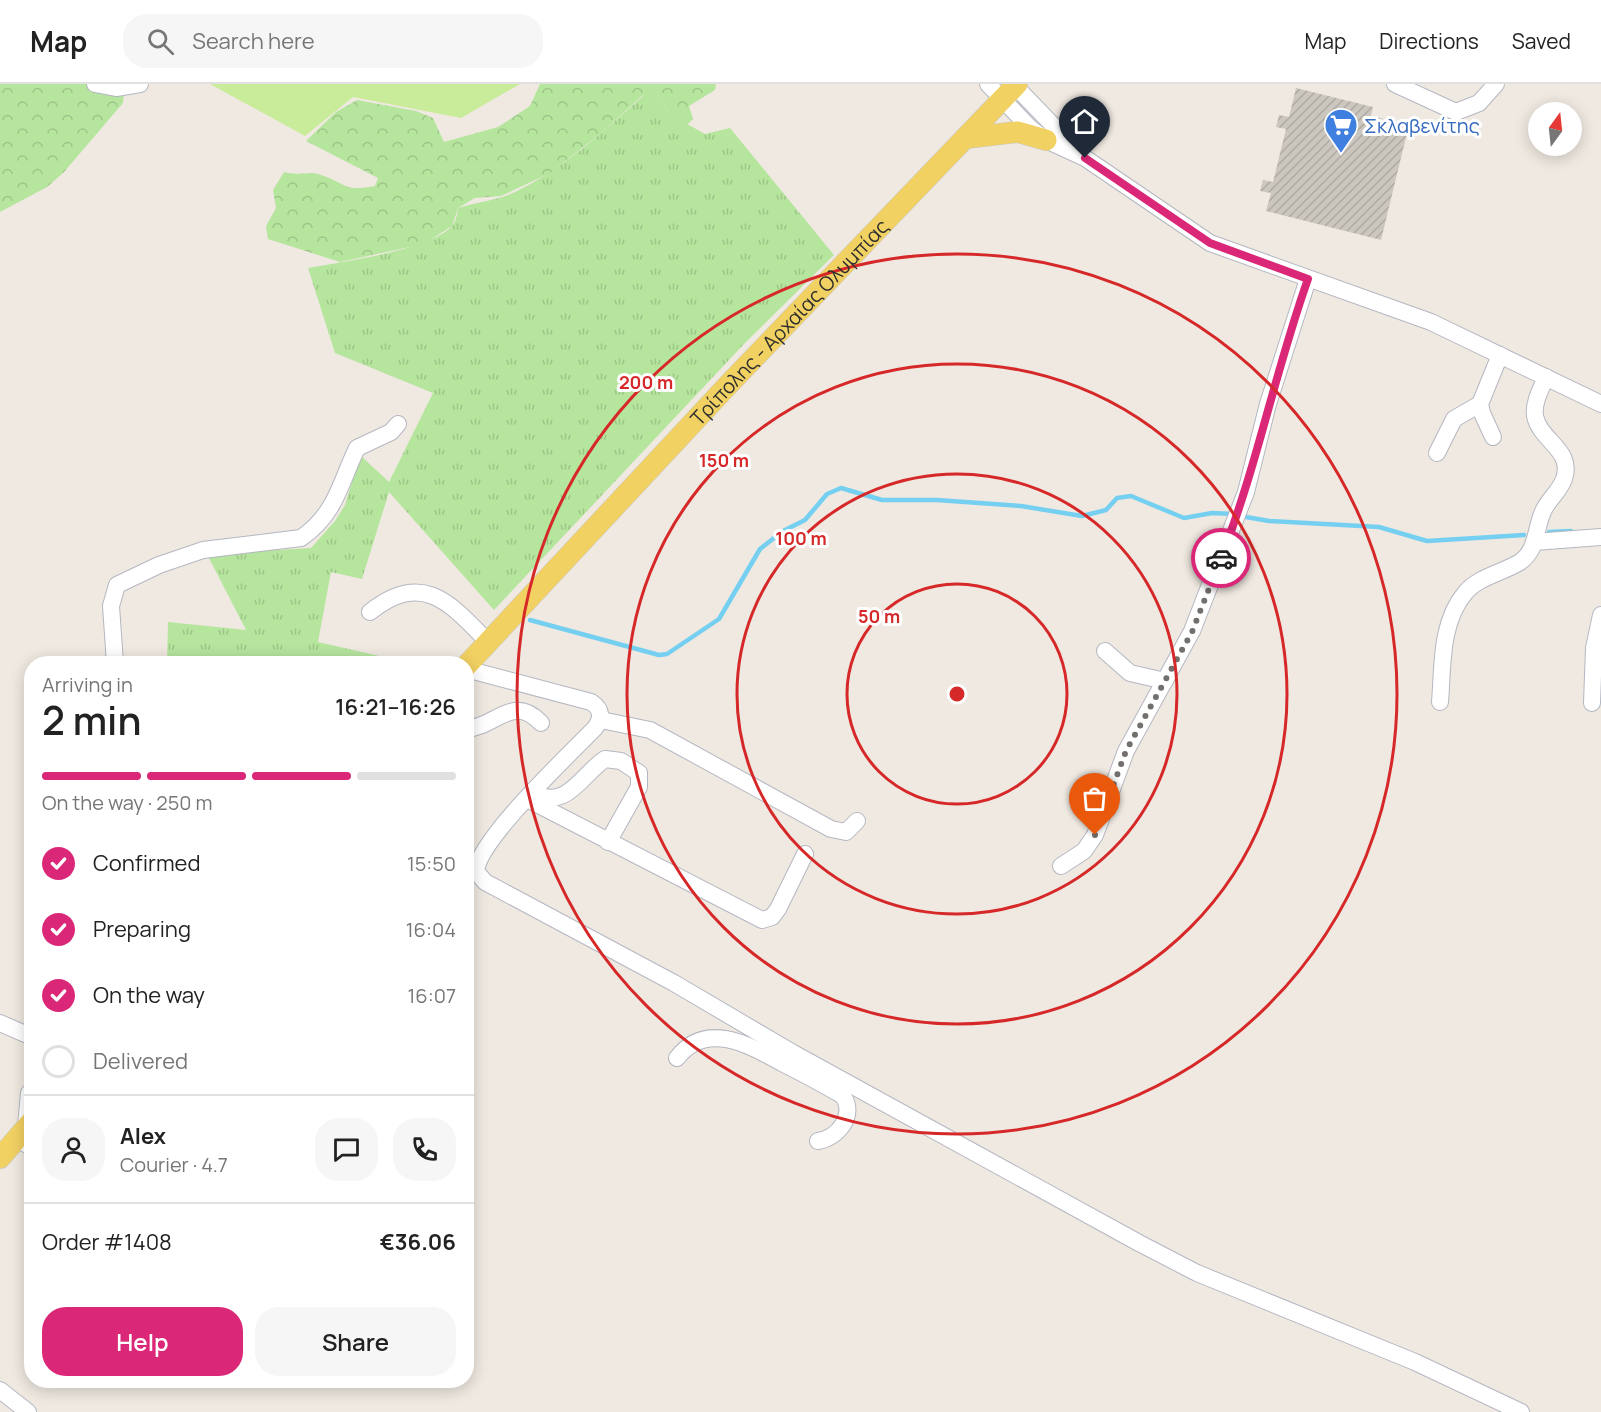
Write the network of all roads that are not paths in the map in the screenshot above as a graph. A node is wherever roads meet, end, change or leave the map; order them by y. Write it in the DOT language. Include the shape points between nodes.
graph roads {
  1 [pos="95,84"];
  2 [pos="140,84"];
  3 [pos="1395,84"];
  4 [pos="1496,84"];
  5 [pos="1005,88"];
  6 [pos="965,138"];
  7 [pos="1046,140"];
  8 [pos="1085,158"];
  9 [pos="1308,279"];
  10 [pos="1500,355"];
  11 [pos="1546,377"];
  12 [pos="1480,404"];
  13 [pos="1601,404"];
  14 [pos="398,424"];
  15 [pos="1493,437"];
  16 [pos="1437,453"];
  17 [pos="1601,537"];
  18 [pos="1534,542"];
  19 [pos="370,612"];
  20 [pos="1601,615"];
  21 [pos="489,642"];
  22 [pos="1105,651"];
  23 [pos="115,656"];
  24 [pos="474,658"];
  25 [pos="474,669"];
  26 [pos="1165,681"];
  27 [pos="1440,702"];
  28 [pos="1592,703"];
  29 [pos="601,720"];
  30 [pos="541,723"];
  31 [pos="474,726"];
  32 [pos="530,795"];
  33 [pos="857,821"];
  34 [pos="608,842"];
  35 [pos="805,854"];
  36 [pos="1061,866"];
  37 [pos="0,1023"];
  38 [pos="24,1034"];
  39 [pos="677,1058"];
  40 [pos="824,1078"];
  41 [pos="24,1136"];
  42 [pos="818,1141"];
  43 [pos="0,1158"];
  44 [pos="0,1390"];
  45 [pos="28,1412"];
  46 [pos="1521,1412"];
  1 -- 2 [label="street" via="116,88"];
  3 -- 4 [label="street" via="1456,112 1479,103"];
  5 -- 6 [label="main road, Τρίπολης - Αρχαίας Ολυμπίας"];
  5 -- 7 [label="street"];
  5 -- 8 [label="street"];
  6 -- 7 [label="main road" via="1018,132"];
  6 -- 21 [label="main road, Τρίπολης - Αρχαίας Ολυμπίας"];
  7 -- 8 [label="street"];
  8 -- 9 [label="street" via="1210,243"];
  9 -- 10 [label="street" via="1431,322"];
  9 -- 26 [label="street" via="1268,404 1246,492 1192,632"];
  10 -- 11 [label="street"];
  10 -- 12 [label="street"];
  11 -- 13 [label="street"];
  11 -- 18 [label="street" via="1536,402 1535,417 1563,454 1566,466 1557,493 1542,511"];
  12 -- 15 [label="street"];
  12 -- 16 [label="street" via="1454,419"];
  14 -- 23 [label="street" via="391,432 357,448 336,500 313,530 301,537 203,550 117,585 111,606"];
  17 -- 18 [label="street"];
  18 -- 27 [label="street" via="1532,551 1519,562 1475,583 1450,617"];
  19 -- 21 [label="street" via="397,596 428,594 449,602"];
  20 -- 28 [label="street" via="1594,648"];
  21 -- 24 [label="main road, Τρίπολης - Αρχαίας Ολυμπίας"];
  22 -- 26 [label="street" via="1130,673"];
  25 -- 29 [label="street" via="591,702 599,710"];
  26 -- 36 [label="street" via="1126,751 1095,835 1084,851"];
  29 -- 32 [label="street"];
  29 -- 33 [label="street" via="650,730 831,829 846,832"];
  30 -- 31 [label="street" via="532,714 519,710"];
  32 -- 34 [label="street"];
  32 -- 34 [label="street" via="558,799 605,759 630,765 641,779"];
  32 -- 40 [label="street" via="480,858 478,876 674,983"];
  34 -- 35 [label="street" via="762,920 772,917 778,909"];
  37 -- 38 [label="street"];
  39 -- 40 [label="street" via="692,1044 723,1038 743,1042"];
  40 -- 42 [label="street" via="843,1096 848,1109 836,1133"];
  40 -- 46 [label="street" via="1197,1272 1415,1362"];
  41 -- 43 [label="main road"];
  44 -- 45 [label="street"];
}
